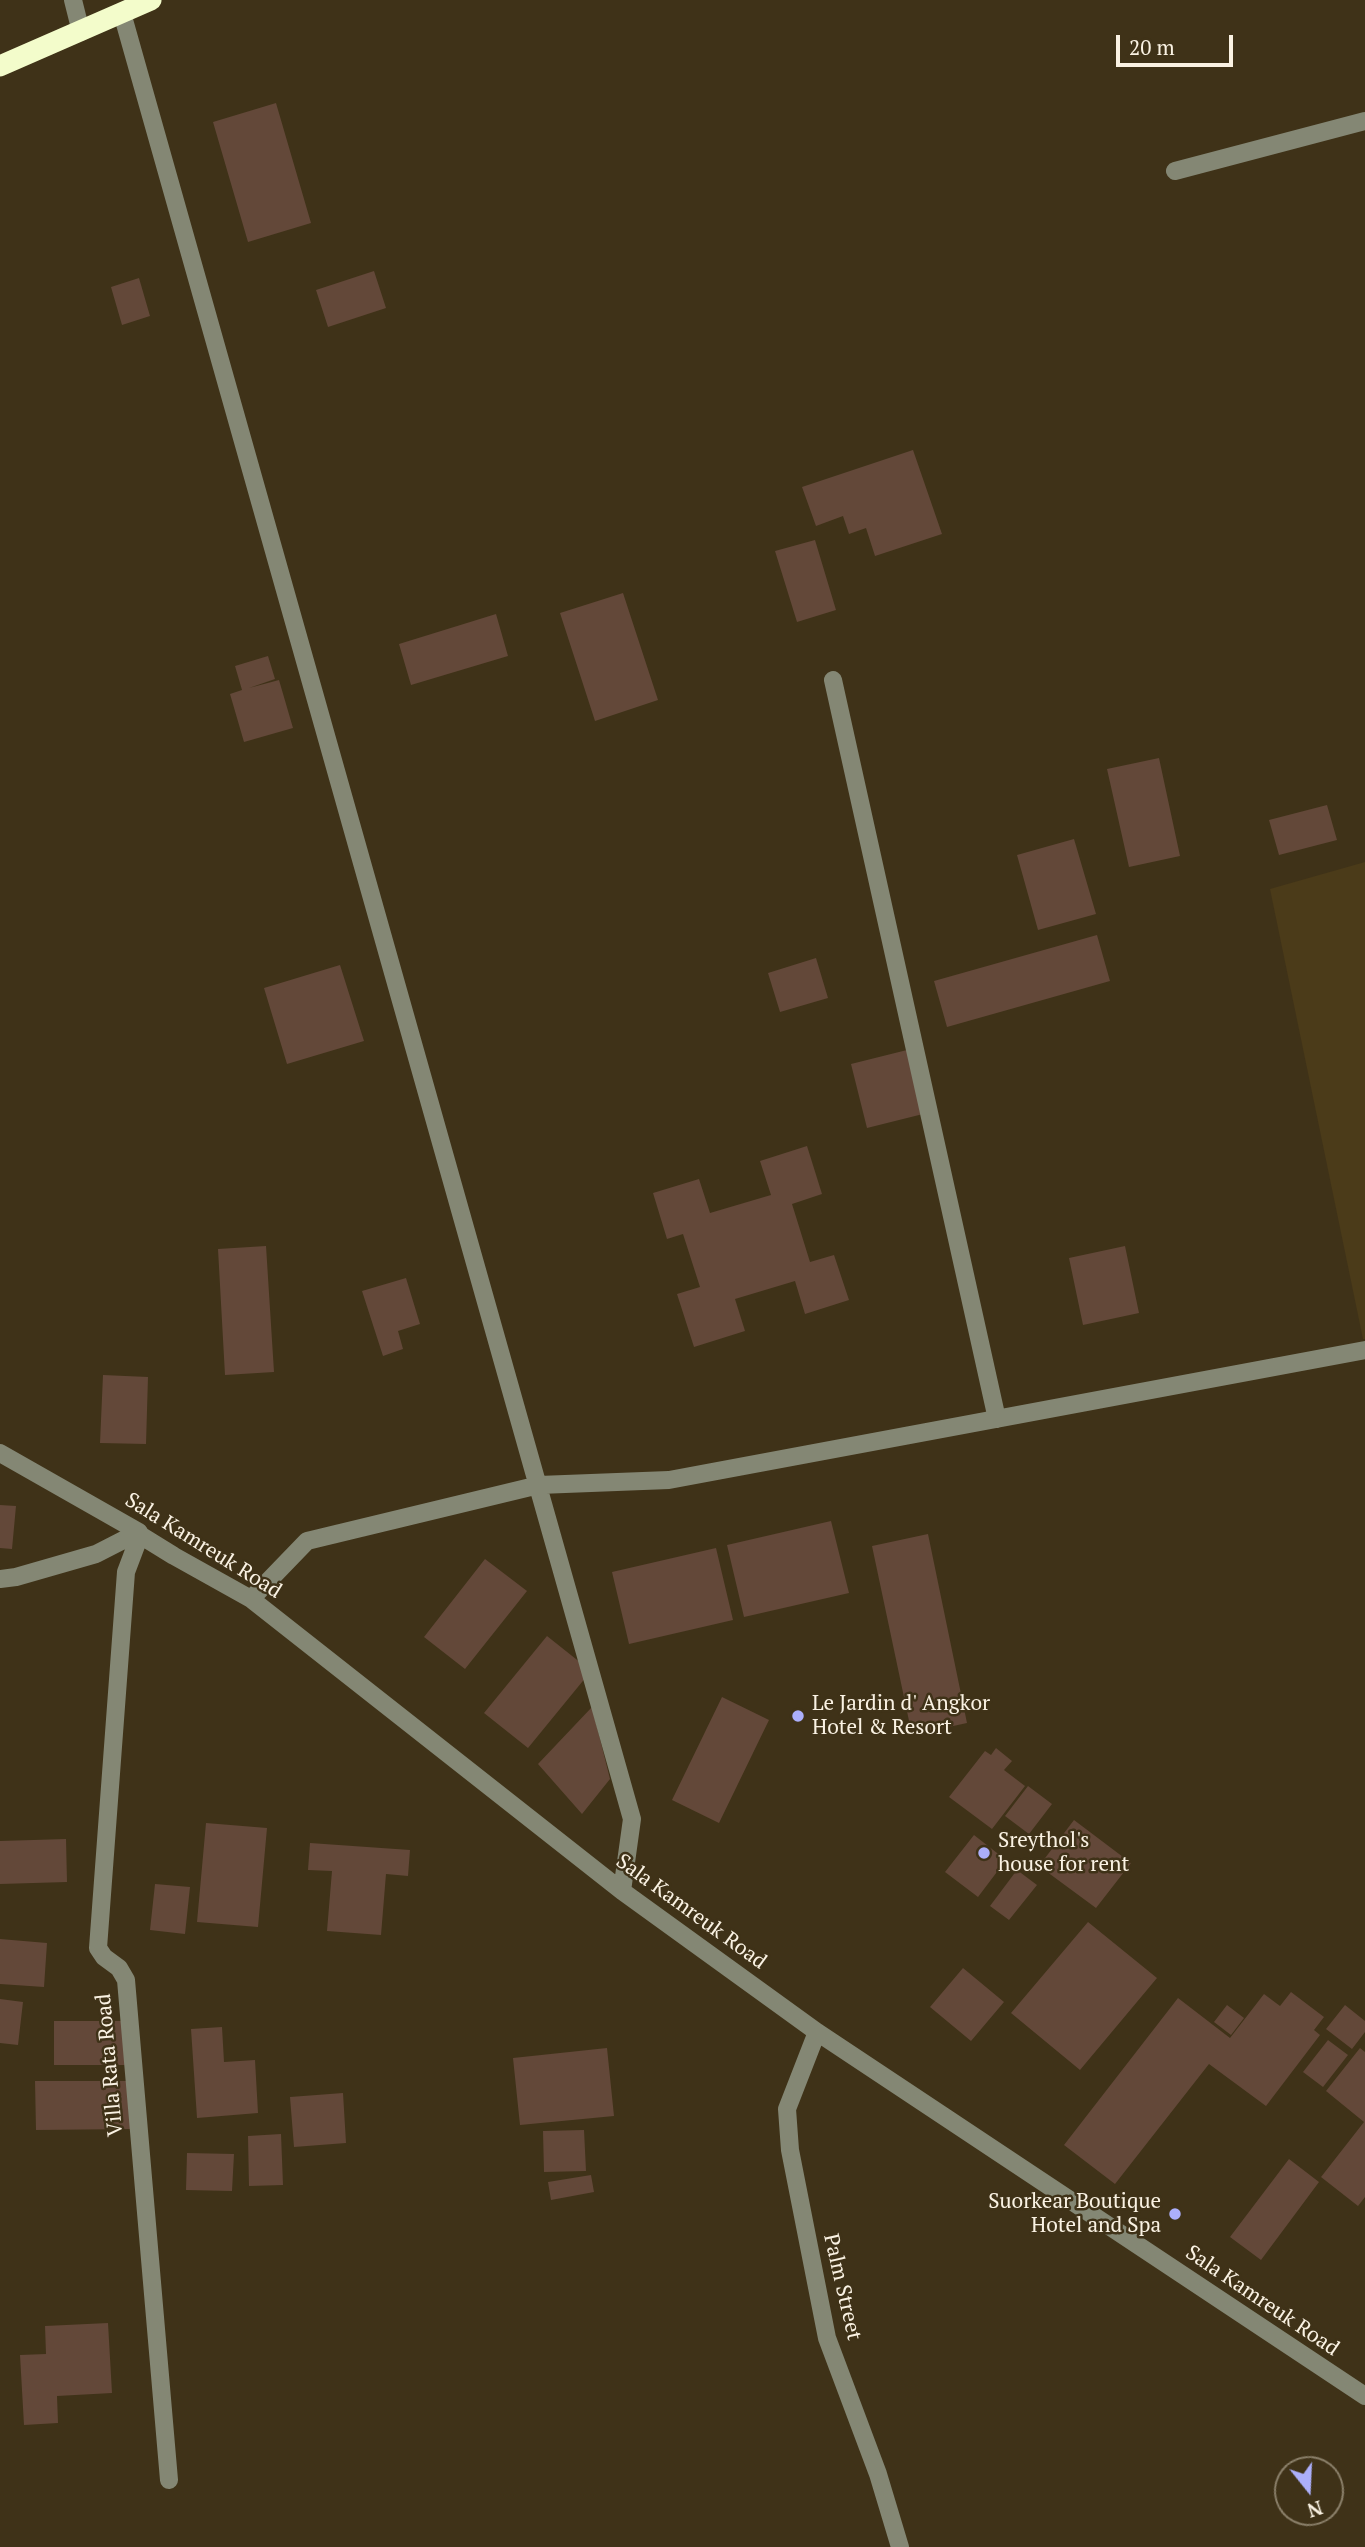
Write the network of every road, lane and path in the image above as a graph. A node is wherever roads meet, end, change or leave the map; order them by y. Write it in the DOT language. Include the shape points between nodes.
graph roads {
  1 [pos="73,0"];
  2 [pos="151,0"];
  3 [pos="122,13"];
  4 [pos="81,32"];
  5 [pos="0,66"];
  6 [pos="1365,121"];
  7 [pos="1175,171"];
  8 [pos="833,680"];
  9 [pos="1365,1350"];
  10 [pos="997,1419"];
  11 [pos="0,1453"];
  12 [pos="539,1485"];
  13 [pos="139,1534"];
  14 [pos="0,1579"];
  15 [pos="251,1599"];
  16 [pos="622,1891"];
  17 [pos="817,2032"];
  18 [pos="1365,2396"];
  19 [pos="169,2480"];
  20 [pos="900,2547"];
  1 -- 4 [label="street"];
  2 -- 3 [label="highway"];
  3 -- 4 [label="highway"];
  3 -- 12 [label="street"];
  4 -- 5 [label="highway"];
  6 -- 7 [label="street"];
  8 -- 10 [label="street"];
  9 -- 10 [label="street"];
  10 -- 12 [label="street" via="669,1480"];
  11 -- 13 [label="street, Sala Kamreuk Road"];
  12 -- 15 [label="street" via="307,1541"];
  12 -- 16 [label="street" via="632,1819"];
  13 -- 14 [label="street" via="96,1554"];
  13 -- 15 [label="street, Sala Kamreuk Road"];
  13 -- 19 [label="street, Villa Rata Road" via="126,1572 97,1948 126,1980"];
  15 -- 16 [label="street, Sala Kamreuk Road"];
  16 -- 17 [label="street, Sala Kamreuk Road"];
  17 -- 18 [label="street, Sala Kamreuk Road"];
  17 -- 20 [label="street, Palm Street" via="787,2109 790,2150 827,2338"];
}
